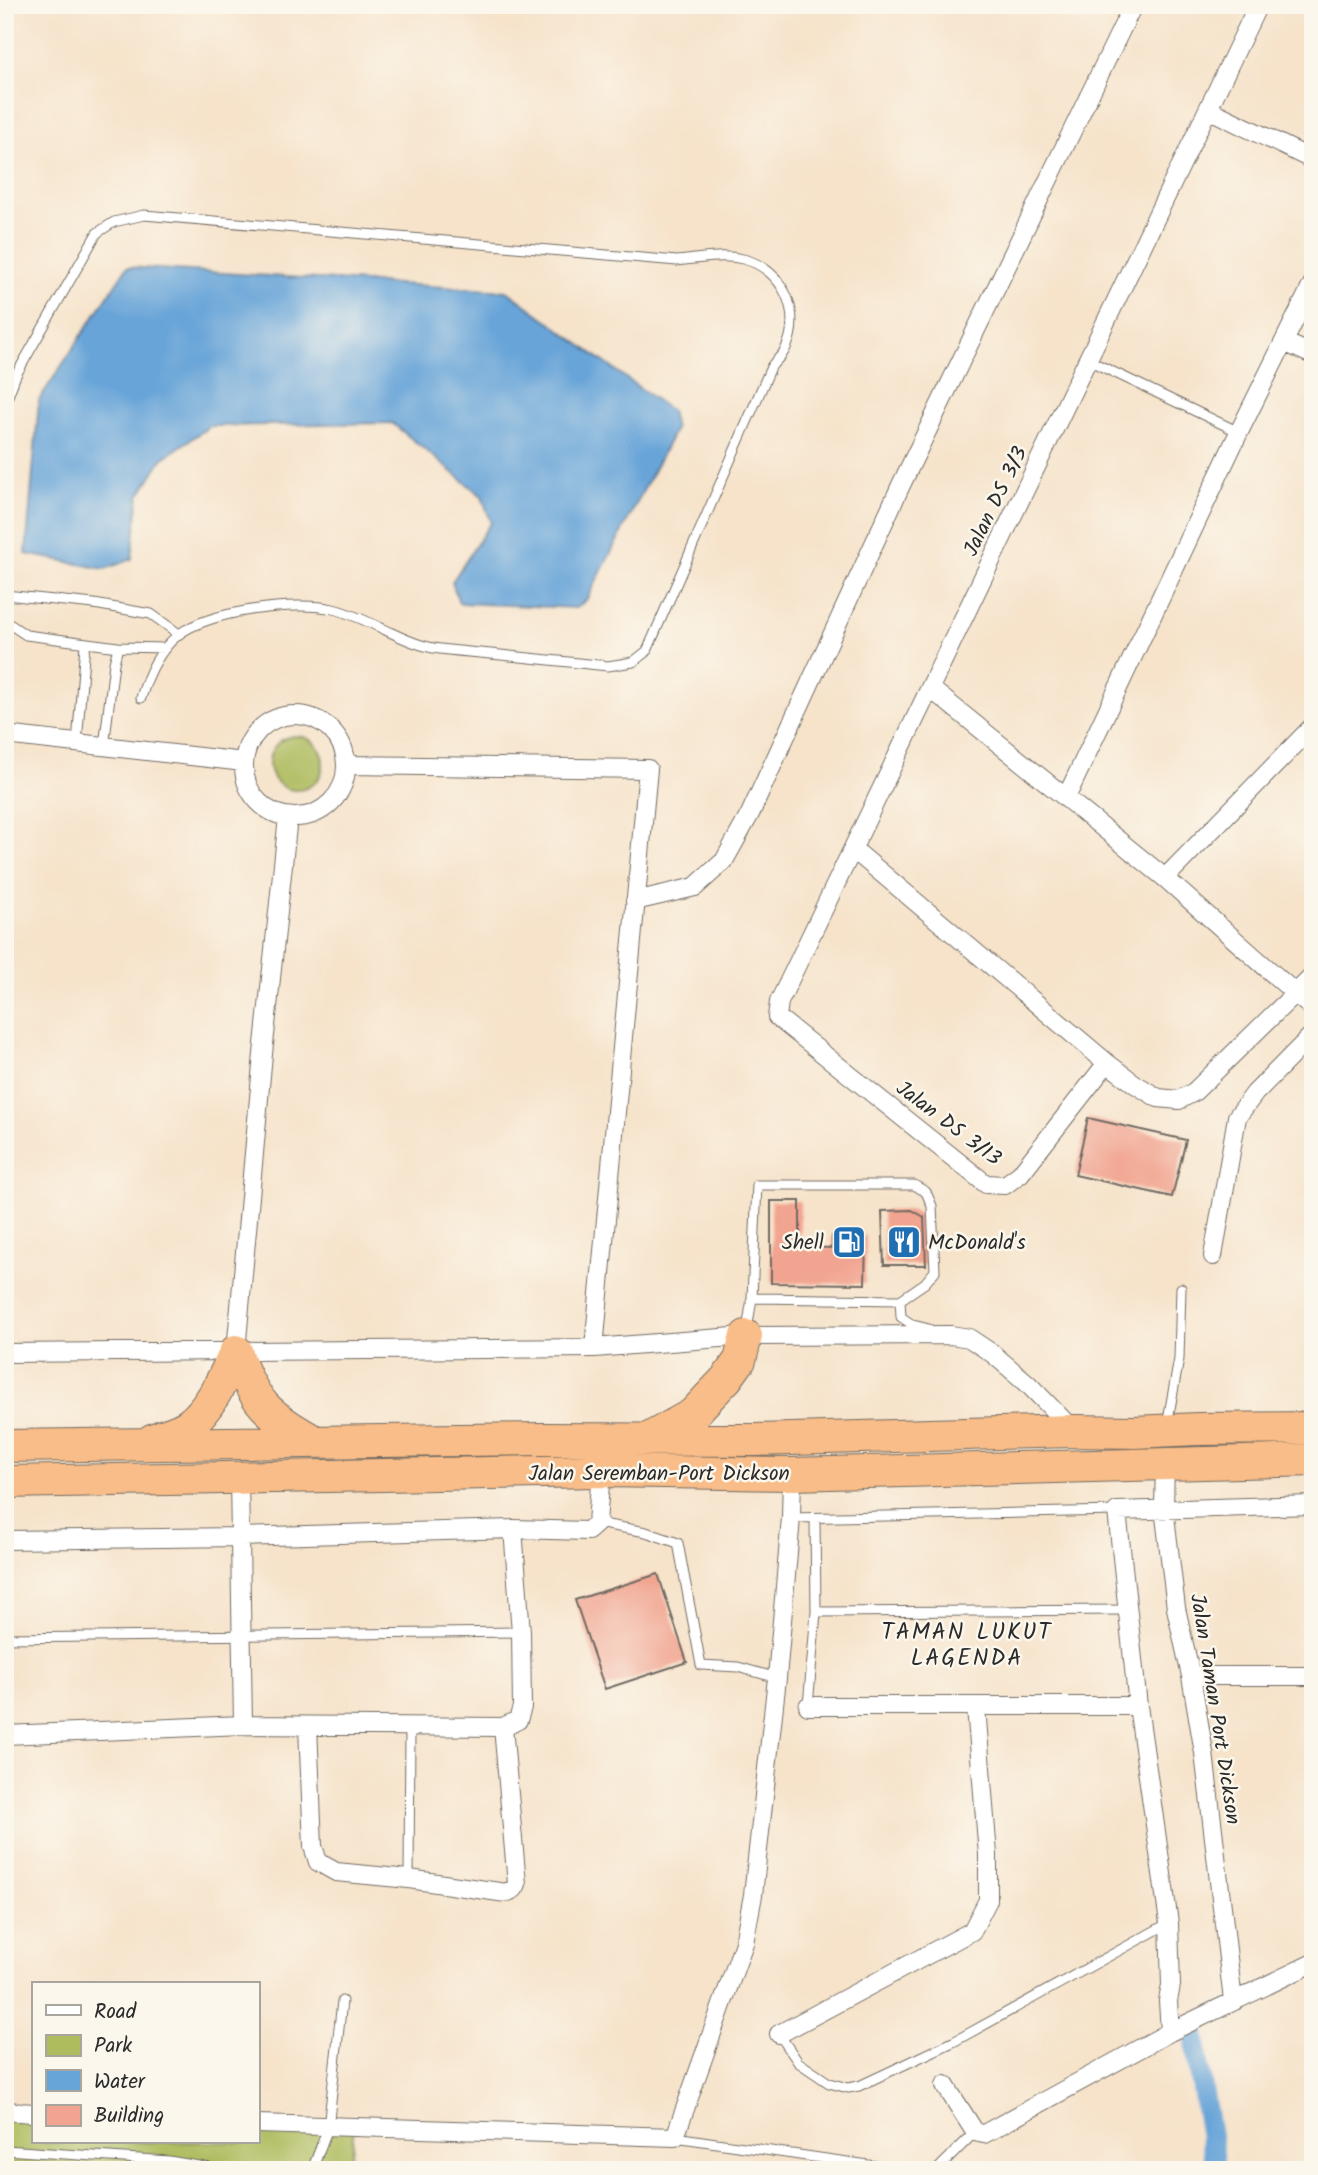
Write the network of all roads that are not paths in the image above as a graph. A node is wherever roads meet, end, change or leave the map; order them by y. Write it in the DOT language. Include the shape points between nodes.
graph roads {
  1 [pos="1133,5"];
  2 [pos="1258,5"];
  3 [pos="1208,109"];
  4 [pos="1313,160"];
  5 [pos="1313,282"];
  6 [pos="1284,342"];
  7 [pos="1313,355"];
  8 [pos="1088,360"];
  9 [pos="5,404"];
  10 [pos="1239,432"];
  11 [pos="5,594"];
  12 [pos="5,621"];
  13 [pos="179,634"];
  14 [pos="85,644"];
  15 [pos="118,647"];
  16 [pos="166,648"];
  17 [pos="930,688"];
  18 [pos="141,698"];
  19 [pos="1313,726"];
  20 [pos="5,735"];
  21 [pos="77,743"];
  22 [pos="104,747"];
  23 [pos="244,762"];
  24 [pos="348,765"];
  25 [pos="1066,798"];
  26 [pos="288,817"];
  27 [pos="853,849"];
  28 [pos="1165,878"];
  29 [pos="635,901"];
  30 [pos="1313,976"];
  31 [pos="1296,993"];
  32 [pos="1313,1009"];
  33 [pos="777,1017"];
  34 [pos="1313,1034"];
  35 [pos="1107,1063"];
  36 [pos="1213,1256"];
  37 [pos="1181,1288"];
  38 [pos="752,1298"];
  39 [pos="900,1300"];
  40 [pos="951,1335"];
  41 [pos="746,1336"];
  42 [pos="594,1348"];
  43 [pos="236,1351"];
  44 [pos="5,1353"];
  45 [pos="1313,1428"];
  46 [pos="1198,1429"];
  47 [pos="1166,1430"];
  48 [pos="1074,1431"];
  49 [pos="1134,1432"];
  50 [pos="814,1439"];
  51 [pos="756,1440"];
  52 [pos="645,1441"];
  53 [pos="316,1442"];
  54 [pos="272,1443"];
  55 [pos="192,1444"];
  56 [pos="139,1445"];
  57 [pos="5,1446"];
  58 [pos="1313,1460"];
  59 [pos="1164,1463"];
  60 [pos="601,1471"];
  61 [pos="792,1474"];
  62 [pos="239,1477"];
  63 [pos="5,1482"];
  64 [pos="1313,1505"];
  65 [pos="1164,1508"];
  66 [pos="1117,1511"];
  67 [pos="791,1518"];
  68 [pos="815,1518"];
  69 [pos="597,1523"];
  70 [pos="513,1529"];
  71 [pos="240,1537"];
  72 [pos="5,1540"];
  73 [pos="1127,1610"];
  74 [pos="816,1612"];
  75 [pos="521,1632"];
  76 [pos="242,1636"];
  77 [pos="5,1638"];
  78 [pos="1191,1676"];
  79 [pos="1313,1676"];
  80 [pos="777,1678"];
  81 [pos="808,1706"];
  82 [pos="1138,1706"];
  83 [pos="976,1707"];
  84 [pos="243,1725"];
  85 [pos="308,1726"];
  86 [pos="410,1727"];
  87 [pos="503,1727"];
  88 [pos="5,1735"];
  89 [pos="409,1879"];
  90 [pos="1169,1923"];
  91 [pos="1313,1963"];
  92 [pos="342,2001"];
  93 [pos="1229,2003"];
  94 [pos="1170,2032"];
  95 [pos="779,2034"];
  96 [pos="945,2085"];
  97 [pos="5,2111"];
  98 [pos="32,2113"];
  99 [pos="259,2124"];
  100 [pos="328,2128"];
  101 [pos="975,2132"];
  102 [pos="675,2137"];
  103 [pos="5,2150"];
  104 [pos="222,2170"];
  105 [pos="312,2170"];
  106 [pos="903,2170"];
  107 [pos="937,2170"];
  1 -- 29 [label="street" via="724,861 695,887"];
  2 -- 3 [label="street, Jalan DS 3/3"];
  3 -- 4 [label="street"];
  3 -- 8 [label="street, Jalan DS 3/3"];
  5 -- 6 [label="street"];
  6 -- 7 [label="street"];
  6 -- 10 [label="street"];
  8 -- 10 [label="lane"];
  8 -- 17 [label="street, Jalan DS 3/3"];
  9 -- 13 [label="lane" via="16,374 97,233 114,222 144,215 677,261 724,257 769,271 789,298 792,325 785,350 771,367 647,651 633,662 608,666 430,648 360,617 309,606 250,610"];
  10 -- 25 [label="street"];
  11 -- 13 [label="lane" via="151,614"];
  12 -- 14 [label="lane" via="26,635"];
  13 -- 16 [label="lane"];
  14 -- 15 [label="lane"];
  14 -- 21 [label="lane"];
  15 -- 16 [label="lane"];
  15 -- 22 [label="lane"];
  16 -- 18 [label="lane" via="148,676"];
  17 -- 25 [label="street"];
  17 -- 27 [label="street, Jalan DS 3/3"];
  19 -- 28 [label="street"];
  20 -- 21 [label="street"];
  21 -- 22 [label="street"];
  22 -- 23 [label="street"];
  23 -- 24 [label="street" via="248,745 271,720 306,715 335,733"];
  23 -- 26 [label="street" via="250,792 274,813"];
  24 -- 26 [label="street" via="336,798 323,810 306,817"];
  24 -- 29 [label="street" via="648,769"];
  25 -- 28 [label="street"];
  26 -- 43 [label="street"];
  27 -- 33 [label="street, Jalan DS 3/3" via="779,1002"];
  27 -- 35 [label="street"];
  28 -- 31 [label="street"];
  29 -- 42 [label="street"];
  30 -- 31 [label="street"];
  31 -- 32 [label="street"];
  31 -- 35 [label="street" via="1194,1092 1179,1100 1158,1097"];
  33 -- 35 [label="street, Jalan DS 3/13" via="986,1184 1005,1185 1020,1174"];
  34 -- 36 [label="street" via="1237,1117"];
  37 -- 47 [label="lane" via="1179,1359"];
  38 -- 39 [label="lane"];
  38 -- 39 [label="lane" via="757,1185 914,1185 926,1192 932,1206 935,1271"];
  38 -- 41 [label="lane"];
  39 -- 40 [label="lane" via="901,1317"];
  40 -- 41 [label="street"];
  40 -- 48 [label="street" via="969,1338 993,1354"];
  41 -- 42 [label="street"];
  41 -- 52 [label="highway" via="740,1360 693,1414"];
  42 -- 43 [label="street"];
  43 -- 44 [label="street"];
  43 -- 53 [label="highway" via="251,1390 267,1410"];
  43 -- 56 [label="highway" via="216,1390 187,1426"];
  45 -- 46 [label="highway, Jalan Seremban-Port Dickson"];
  46 -- 47 [label="highway, Jalan Seremban-Port Dickson"];
  46 -- 59 [label="highway" via="1179,1438"];
  47 -- 49 [label="highway, Jalan Seremban-Port Dickson"];
  48 -- 49 [label="highway, Jalan Seremban-Port Dickson"];
  48 -- 50 [label="highway, Jalan Seremban-Port Dickson"];
  49 -- 59 [label="highway"];
  50 -- 51 [label="highway, Jalan Seremban-Port Dickson"];
  50 -- 61 [label="highway" via="800,1452"];
  51 -- 52 [label="highway, Jalan Seremban-Port Dickson"];
  51 -- 61 [label="highway"];
  52 -- 53 [label="highway, Jalan Seremban-Port Dickson"];
  53 -- 54 [label="highway, Jalan Seremban-Port Dickson"];
  54 -- 55 [label="highway, Jalan Seremban-Port Dickson"];
  54 -- 62 [label="highway" via="256,1453"];
  55 -- 56 [label="highway, Jalan Seremban-Port Dickson"];
  55 -- 62 [label="highway"];
  56 -- 57 [label="highway, Jalan Seremban-Port Dickson"];
  58 -- 59 [label="highway, Jalan Seremban-Port Dickson"];
  59 -- 61 [label="highway, Jalan Seremban-Port Dickson"];
  59 -- 65 [label="street, Jalan Taman Port Dickson"];
  60 -- 61 [label="highway, Jalan Seremban-Port Dickson"];
  60 -- 62 [label="highway, Jalan Seremban-Port Dickson"];
  60 -- 69 [label="street"];
  61 -- 67 [label="street"];
  62 -- 63 [label="highway, Jalan Seremban-Port Dickson"];
  62 -- 71 [label="street"];
  64 -- 65 [label="street"];
  65 -- 66 [label="street"];
  65 -- 78 [label="street, Jalan Taman Port Dickson" via="1175,1608"];
  66 -- 68 [label="lane"];
  66 -- 73 [label="street"];
  67 -- 68 [label="lane"];
  67 -- 80 [label="street"];
  68 -- 74 [label="lane"];
  69 -- 70 [label="street" via="588,1531"];
  69 -- 80 [label="lane" via="678,1542 701,1665 738,1667"];
  70 -- 71 [label="street"];
  70 -- 75 [label="street"];
  71 -- 72 [label="street"];
  71 -- 76 [label="street"];
  73 -- 74 [label="lane"];
  73 -- 82 [label="street"];
  74 -- 81 [label="lane"];
  75 -- 76 [label="lane"];
  75 -- 87 [label="street" via="522,1707 519,1720"];
  76 -- 77 [label="lane"];
  76 -- 84 [label="street"];
  78 -- 79 [label="street"];
  78 -- 93 [label="street, Jalan Taman Port Dickson" via="1204,1753"];
  80 -- 102 [label="street" via="744,1943"];
  81 -- 83 [label="street"];
  82 -- 83 [label="street"];
  82 -- 90 [label="street"];
  83 -- 95 [label="street" via="988,1900 972,1931"];
  84 -- 85 [label="street"];
  84 -- 88 [label="street"];
  85 -- 86 [label="street"];
  85 -- 89 [label="street" via="313,1846 318,1862 336,1872"];
  86 -- 87 [label="street"];
  86 -- 89 [label="lane"];
  87 -- 89 [label="street" via="514,1889 506,1893"];
  90 -- 94 [label="street"];
  90 -- 95 [label="lane" via="955,2041 859,2086 829,2084 797,2062"];
  91 -- 93 [label="street"];
  92 -- 100 [label="lane"];
  93 -- 94 [label="street"];
  94 -- 101 [label="street" via="984,2134"];
  96 -- 101 [label="street"];
  97 -- 98 [label="street"];
  99 -- 100 [label="street"];
  100 -- 102 [label="street"];
  100 -- 105 [label="lane"];
  101 -- 107 [label="lane"];
  102 -- 106 [label="lane"];
  103 -- 104 [label="lane" via="169,2161"];
}
